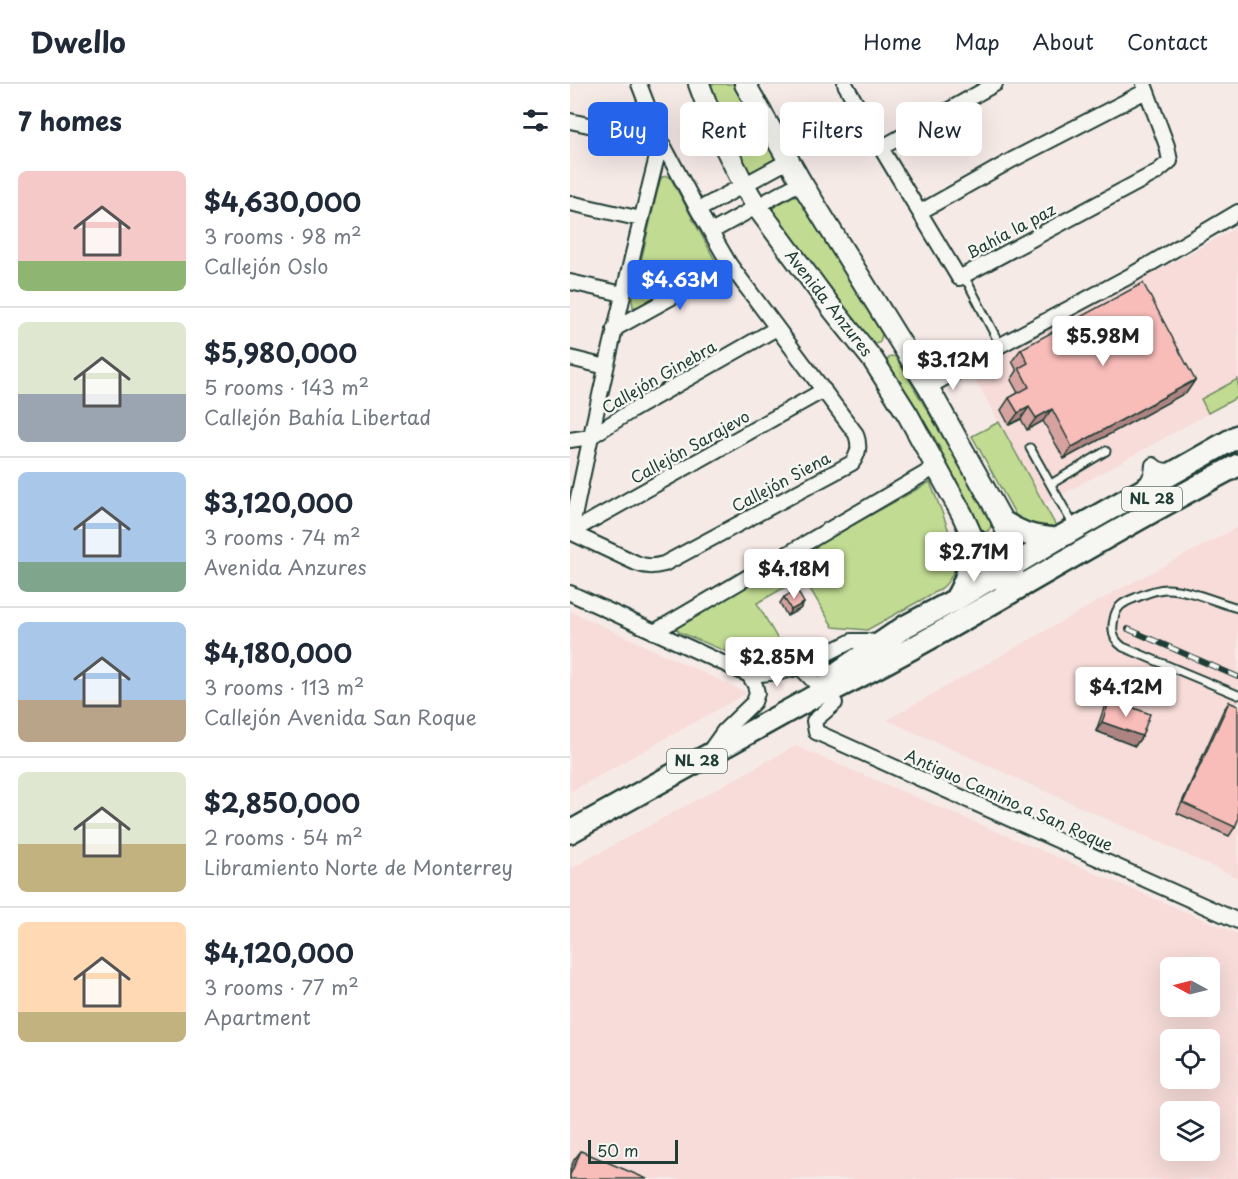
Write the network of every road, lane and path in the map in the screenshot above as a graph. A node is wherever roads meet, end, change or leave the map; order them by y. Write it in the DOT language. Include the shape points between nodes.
graph roads {
  1 [pos="639,84"];
  2 [pos="699,84"];
  3 [pos="745,84"];
  4 [pos="845,84"];
  5 [pos="995,84"];
  6 [pos="1145,87"];
  7 [pos="646,102"];
  8 [pos="855,102"];
  9 [pos="570,121"];
  10 [pos="588,125"];
  11 [pos="884,145"];
  12 [pos="884,152"];
  13 [pos="668,154"];
  14 [pos="657,156"];
  15 [pos="788,161"];
  16 [pos="801,182"];
  17 [pos="744,185"];
  18 [pos="570,203"];
  19 [pos="756,207"];
  20 [pos="698,210"];
  21 [pos="920,212"];
  22 [pos="1238,212"];
  23 [pos="641,219"];
  24 [pos="711,232"];
  25 [pos="730,265"];
  26 [pos="959,278"];
  27 [pos="570,282"];
  28 [pos="622,294"];
  29 [pos="777,328"];
  30 [pos="614,329"];
  31 [pos="900,342"];
  32 [pos="1000,345"];
  33 [pos="570,358"];
  34 [pos="873,360"];
  35 [pos="606,367"];
  36 [pos="928,387"];
  37 [pos="824,390"];
  38 [pos="1238,436"];
  39 [pos="590,437"];
  40 [pos="570,440"];
  41 [pos="1238,444"];
  42 [pos="1030,448"];
  43 [pos="1106,451"];
  44 [pos="1211,451"];
  45 [pos="1238,451"];
  46 [pos="1238,465"];
  47 [pos="936,467"];
  48 [pos="1051,484"];
  49 [pos="1003,522"];
  50 [pos="1076,528"];
  51 [pos="571,532"];
  52 [pos="1112,535"];
  53 [pos="974,539"];
  54 [pos="1057,539"];
  55 [pos="1006,573"];
  56 [pos="570,593"];
  57 [pos="955,600"];
  58 [pos="1238,609"];
  59 [pos="654,632"];
  60 [pos="881,644"];
  61 [pos="916,647"];
  62 [pos="800,667"];
  63 [pos="748,675"];
  64 [pos="826,687"];
  65 [pos="1238,695"];
  66 [pos="707,755"];
  67 [pos="570,832"];
  68 [pos="1238,921"];
  1 -- 7 [label="street, Callejón Siena"];
  2 -- 17 [label="street, Avenida Anzures"];
  3 -- 15 [label="street, Avenida Anzures"];
  4 -- 8 [label="street, Bahía la paz"];
  5 -- 11 [label="street"];
  6 -- 21 [label="street"];
  6 -- 26 [label="street, Bahía la paz" via="1170,162"];
  9 -- 10 [label="street"];
  12 -- 21 [label="street, Bahía la paz"];
  13 -- 20 [label="street, Callejón Siena"];
  14 -- 23 [label="street"];
  15 -- 16 [label="street, Avenida Anzures"];
  15 -- 17 [label="street"];
  16 -- 19 [label="street"];
  16 -- 31 [label="street, Avenida Anzures"];
  17 -- 19 [label="street, Avenida Anzures"];
  17 -- 20 [label="street"];
  18 -- 23 [label="street"];
  19 -- 24 [label="street"];
  19 -- 34 [label="street, Avenida Anzures"];
  20 -- 24 [label="street, Callejón Siena"];
  21 -- 26 [label="street, Bahía la paz"];
  22 -- 32 [label="street" via="1128,277"];
  23 -- 28 [label="street"];
  24 -- 25 [label="street, Callejón Siena"];
  25 -- 29 [label="street, Callejón Siena"];
  25 -- 30 [label="street"];
  26 -- 32 [label="lane" via="968,284"];
  27 -- 28 [label="street"];
  28 -- 30 [label="street"];
  29 -- 37 [label="street, Callejón Siena"];
  29 -- 39 [label="street, Callejón Ginebra"];
  30 -- 35 [label="street"];
  31 -- 34 [label="street"];
  31 -- 36 [label="street, Avenida Anzures"];
  32 -- 36 [label="street"];
  33 -- 35 [label="street"];
  34 -- 47 [label="street, Avenida Anzures"];
  35 -- 39 [label="street"];
  36 -- 49 [label="street, Avenida Anzures"];
  37 -- 51 [label="street, Callejón Sarajevo"];
  37 -- 51 [label="street, Callejón Siena" via="860,444 852,463 654,567 645,567"];
  38 -- 44 [label="main road"];
  39 -- 40 [label="street"];
  39 -- 51 [label="street"];
  41 -- 44 [label="main road"];
  42 -- 48 [label="lane"];
  43 -- 48 [label="lane"];
  44 -- 50 [label="main road"];
  45 -- 55 [label="main road, NL 28"];
  46 -- 52 [label="main road, NL 28"];
  47 -- 53 [label="street, Avenida Anzures"];
  47 -- 59 [label="street"];
  48 -- 50 [label="lane"];
  49 -- 53 [label="street" via="986,537"];
  49 -- 54 [label="main road" via="1028,535"];
  49 -- 55 [label="street, Avenida Anzures" via="1012,547"];
  50 -- 54 [label="main road"];
  52 -- 55 [label="main road" via="1021,579"];
  52 -- 61 [label="main road, NL 28"];
  53 -- 55 [label="street, Avenida Anzures" via="990,572"];
  53 -- 57 [label="main road" via="966,580"];
  54 -- 55 [label="main road"];
  55 -- 57 [label="main road"];
  55 -- 61 [label="main road" via="1007,586 923,636"];
  55 -- 64 [label="main road, NL 28"];
  56 -- 59 [label="street"];
  57 -- 60 [label="main road"];
  58 -- 65 [label="lane" via="1176,590 1154,590 1119,606 1112,630 1123,647"];
  59 -- 63 [label="street"];
  60 -- 62 [label="street" via="852,641"];
  60 -- 64 [label="main road" via="840,671"];
  61 -- 64 [label="main road, NL 28" via="833,690"];
  62 -- 63 [label="street"];
  62 -- 64 [label="street"];
  63 -- 66 [label="street" via="757,693 754,702 724,731"];
  64 -- 66 [label="main road, NL 28"];
  64 -- 68 [label="street, Antiguo Camino a San Roque" via="835,703 814,722 816,732"];
  66 -- 67 [label="main road, NL 28"];
}
